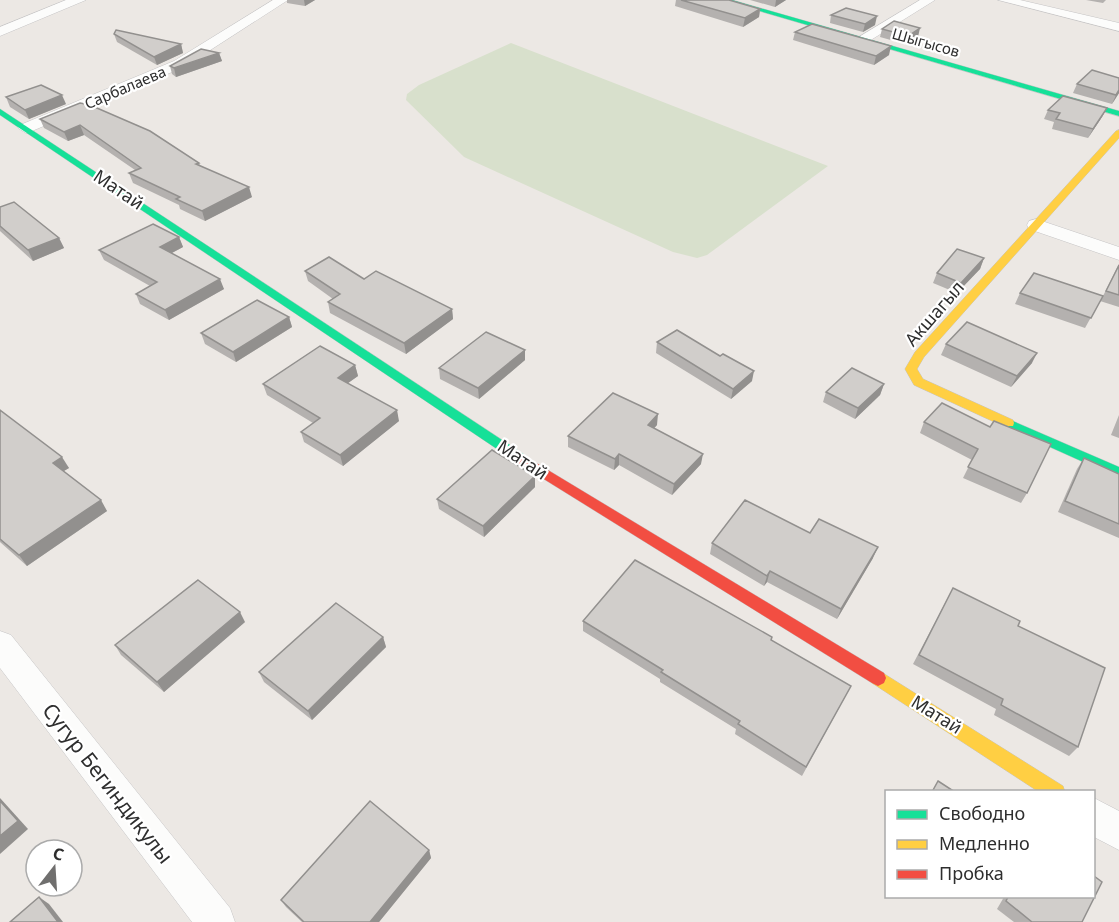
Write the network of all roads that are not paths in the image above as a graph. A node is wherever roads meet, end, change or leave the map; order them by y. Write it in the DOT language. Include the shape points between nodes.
graph roads {
  1 [pos="80,0"];
  2 [pos="282,0"];
  3 [pos="725,0"];
  4 [pos="929,0"];
  5 [pos="1004,0"];
  6 [pos="1119,27"];
  7 [pos="0,32"];
  8 [pos="861,40"];
  9 [pos="0,111"];
  10 [pos="1119,114"];
  11 [pos="26,128"];
  12 [pos="1119,133"];
  13 [pos="1036,225"];
  14 [pos="1119,254"];
  15 [pos="1119,472"];
  16 [pos="0,644"];
  17 [pos="1053,790"];
  18 [pos="1095,817"];
  19 [pos="1119,832"];
  20 [pos="216,922"];
  1 -- 7 [label="street"];
  2 -- 11 [label="street, Сарбалаева" via="179,64"];
  3 -- 8 [label="street, Шыгысов"];
  4 -- 8 [label="street"];
  5 -- 6 [label="street"];
  8 -- 10 [label="street, Шыгысов"];
  9 -- 11 [label="street, Матай"];
  11 -- 17 [label="street, Матай" via="566,488 926,706"];
  12 -- 13 [label="street, Акшагыл"];
  13 -- 14 [label="street"];
  13 -- 15 [label="street, Акшагыл" via="919,355 911,369 918,382"];
  16 -- 20 [label="street, Сугур Бегиндикулы"];
  18 -- 19 [label="street"];
}
